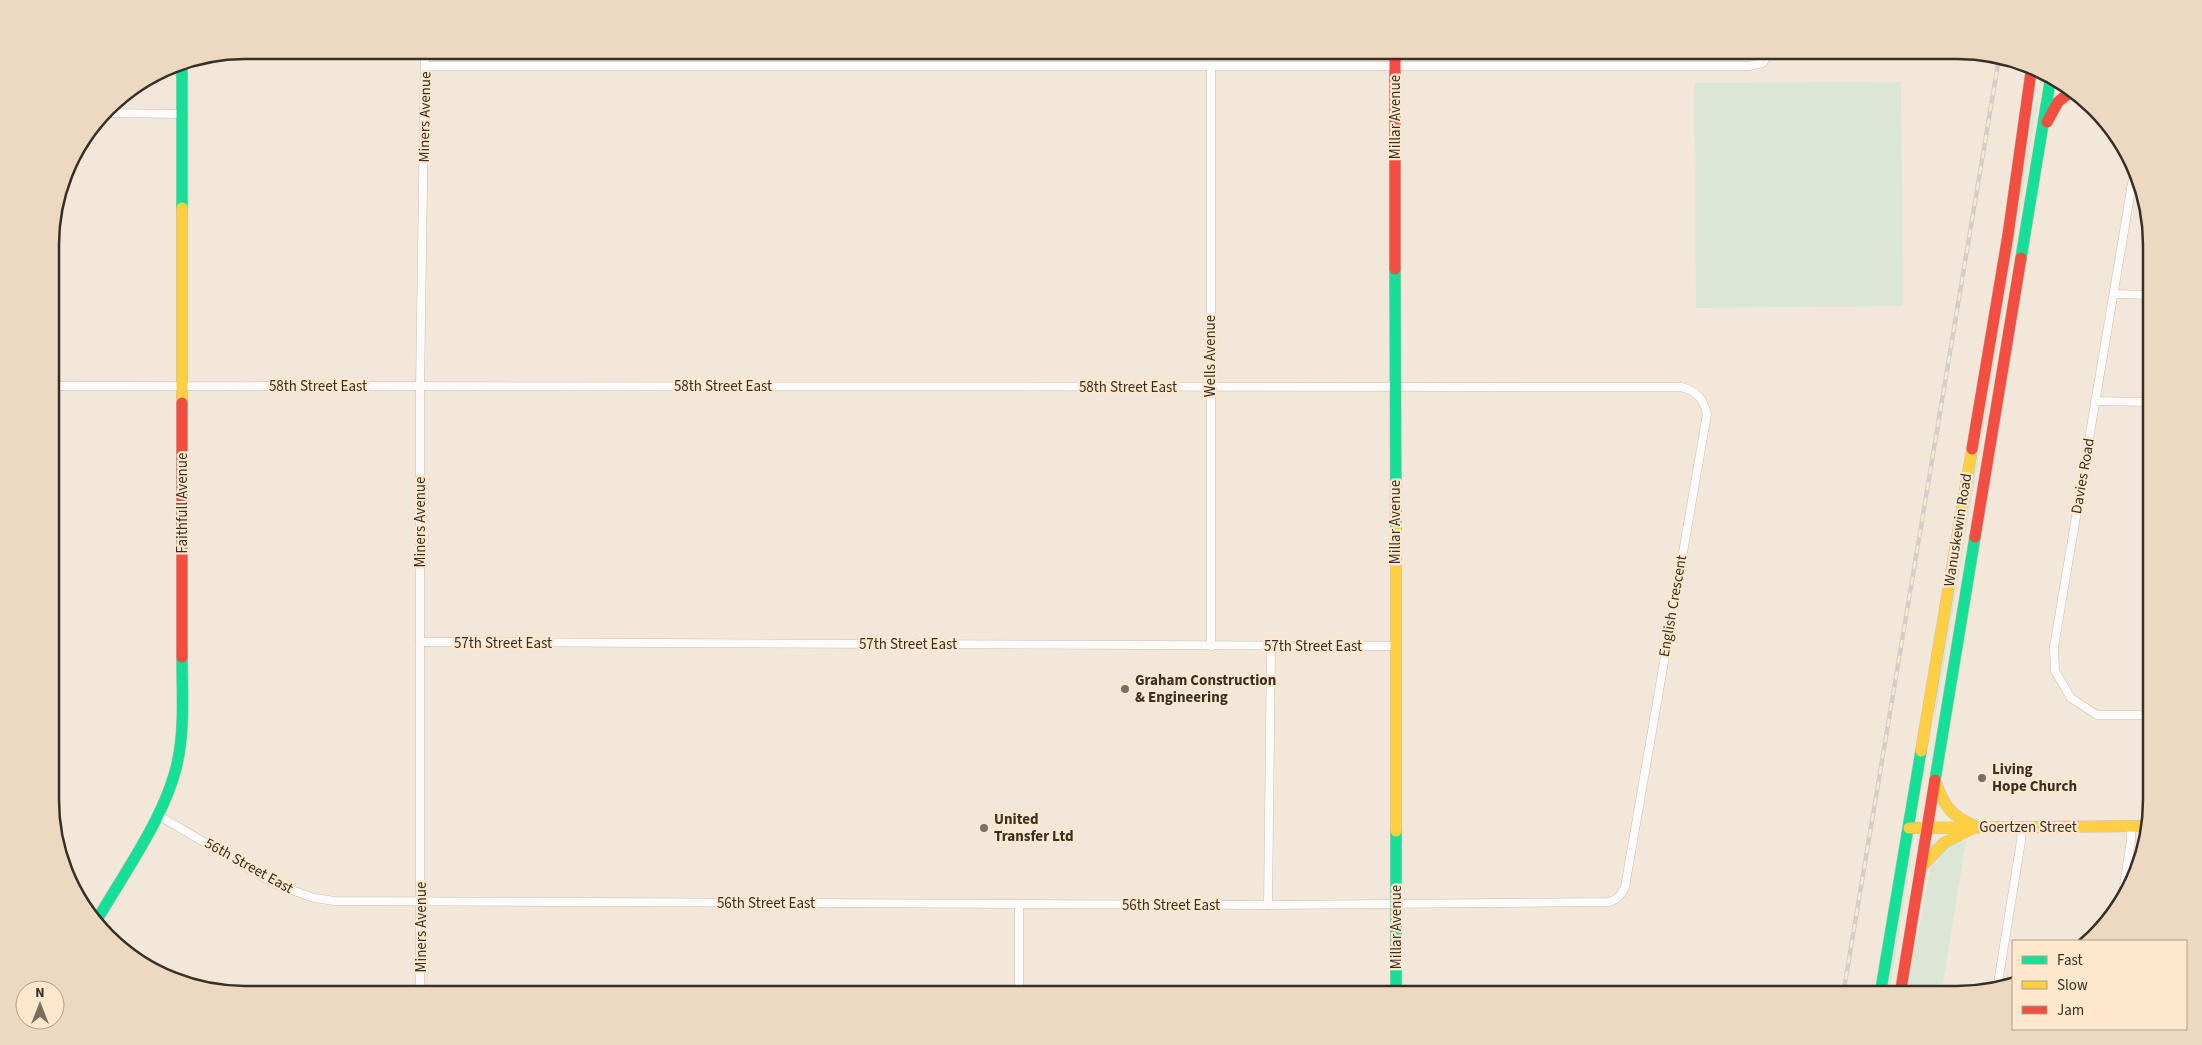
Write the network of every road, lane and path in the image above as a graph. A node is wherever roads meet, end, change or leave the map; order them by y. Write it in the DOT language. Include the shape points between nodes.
graph roads {
  1 [pos="426,59"];
  2 [pos="1396,59"];
  3 [pos="1765,59"];
  4 [pos="426,66"];
  5 [pos="1211,66"];
  6 [pos="1396,67"];
  7 [pos="182,70"];
  8 [pos="2030,74"];
  9 [pos="2050,84"];
  10 [pos="2067,94"];
  11 [pos="113,113"];
  12 [pos="182,114"];
  13 [pos="2042,130"];
  14 [pos="2132,182"];
  15 [pos="2131,188"];
  16 [pos="2134,188"];
  17 [pos="2114,294"];
  18 [pos="2143,295"];
  19 [pos="59,386"];
  20 [pos="182,386"];
  21 [pos="420,386"];
  22 [pos="1210,387"];
  23 [pos="1395,387"];
  24 [pos="2095,400"];
  25 [pos="2143,402"];
  26 [pos="420,642"];
  27 [pos="1211,646"];
  28 [pos="1270,646"];
  29 [pos="1396,646"];
  30 [pos="2143,715"];
  31 [pos="1936,782"];
  32 [pos="158,815"];
  33 [pos="2131,826"];
  34 [pos="2142,826"];
  35 [pos="1977,827"];
  36 [pos="2022,827"];
  37 [pos="1909,828"];
  38 [pos="1928,828"];
  39 [pos="1922,867"];
  40 [pos="2124,884"];
  41 [pos="421,901"];
  42 [pos="1395,903"];
  43 [pos="1019,905"];
  44 [pos="1268,905"];
  45 [pos="98,916"];
  46 [pos="1998,982"];
  47 [pos="420,986"];
  48 [pos="1019,986"];
  49 [pos="1396,986"];
  50 [pos="1882,986"];
  51 [pos="1902,986"];
  1 -- 4 [label="street, Miners Avenue"];
  2 -- 6 [label="street, Millar Avenue"];
  3 -- 6 [label="street" via="1763,63 1749,66"];
  4 -- 5 [label="street"];
  4 -- 21 [label="street, Miners Avenue"];
  5 -- 6 [label="street"];
  5 -- 22 [label="street, Wells Avenue"];
  6 -- 23 [label="street, Millar Avenue"];
  7 -- 12 [label="street, Faithfull Avenue"];
  8 -- 37 [label="street, Wanuskewin Road" via="2008,235"];
  9 -- 13 [label="street, Wanuskewin Road"];
  10 -- 13 [label="street" via="2058,102"];
  11 -- 12 [label="street"];
  12 -- 20 [label="street, Faithfull Avenue"];
  13 -- 31 [label="street, Wanuskewin Road"];
  14 -- 15 [label="street, Davies Road"];
  15 -- 16 [label="street"];
  15 -- 17 [label="street, Davies Road"];
  17 -- 18 [label="street"];
  17 -- 24 [label="street, Davies Road"];
  19 -- 20 [label="street, 58th Street East"];
  20 -- 21 [label="street, 58th Street East"];
  20 -- 32 [label="street, Faithfull Avenue" via="182,724 177,763"];
  21 -- 22 [label="street, 58th Street East"];
  21 -- 26 [label="street, Miners Avenue"];
  22 -- 23 [label="street, 58th Street East"];
  22 -- 27 [label="street, Wells Avenue"];
  23 -- 29 [label="street, Millar Avenue"];
  23 -- 42 [label="street, English Crescent" via="1681,387 1699,395 1707,414 1622,894 1616,900 1601,903"];
  24 -- 25 [label="street"];
  24 -- 30 [label="street, Davies Road" via="2054,647 2055,671 2071,698 2097,715"];
  26 -- 27 [label="street, 57th Street East"];
  26 -- 41 [label="street, Miners Avenue"];
  27 -- 28 [label="street, 57th Street East"];
  28 -- 29 [label="street, 57th Street East"];
  28 -- 44 [label="street"];
  29 -- 42 [label="street, Millar Avenue"];
  31 -- 35 [label="street" via="1945,808 1960,820"];
  31 -- 38 [label="street, Wanuskewin Road"];
  32 -- 41 [label="street, 56th Street East" via="268,880 294,891 335,901"];
  32 -- 45 [label="street, Faithfull Avenue"];
  33 -- 34 [label="street, Goertzen Street"];
  33 -- 36 [label="street, Goertzen Street"];
  33 -- 40 [label="street"];
  35 -- 36 [label="street, Goertzen Street"];
  35 -- 38 [label="street, Goertzen Street"];
  35 -- 39 [label="street" via="1944,841"];
  36 -- 46 [label="street"];
  37 -- 38 [label="street, Goertzen Street"];
  37 -- 50 [label="street, Wanuskewin Road"];
  38 -- 39 [label="street, Wanuskewin Road"];
  39 -- 51 [label="street, Wanuskewin Road"];
  41 -- 43 [label="street, 56th Street East"];
  41 -- 47 [label="street, Miners Avenue"];
  42 -- 44 [label="street, 56th Street East"];
  42 -- 49 [label="street, Millar Avenue"];
  43 -- 44 [label="street, 56th Street East"];
  43 -- 48 [label="street"];
}
